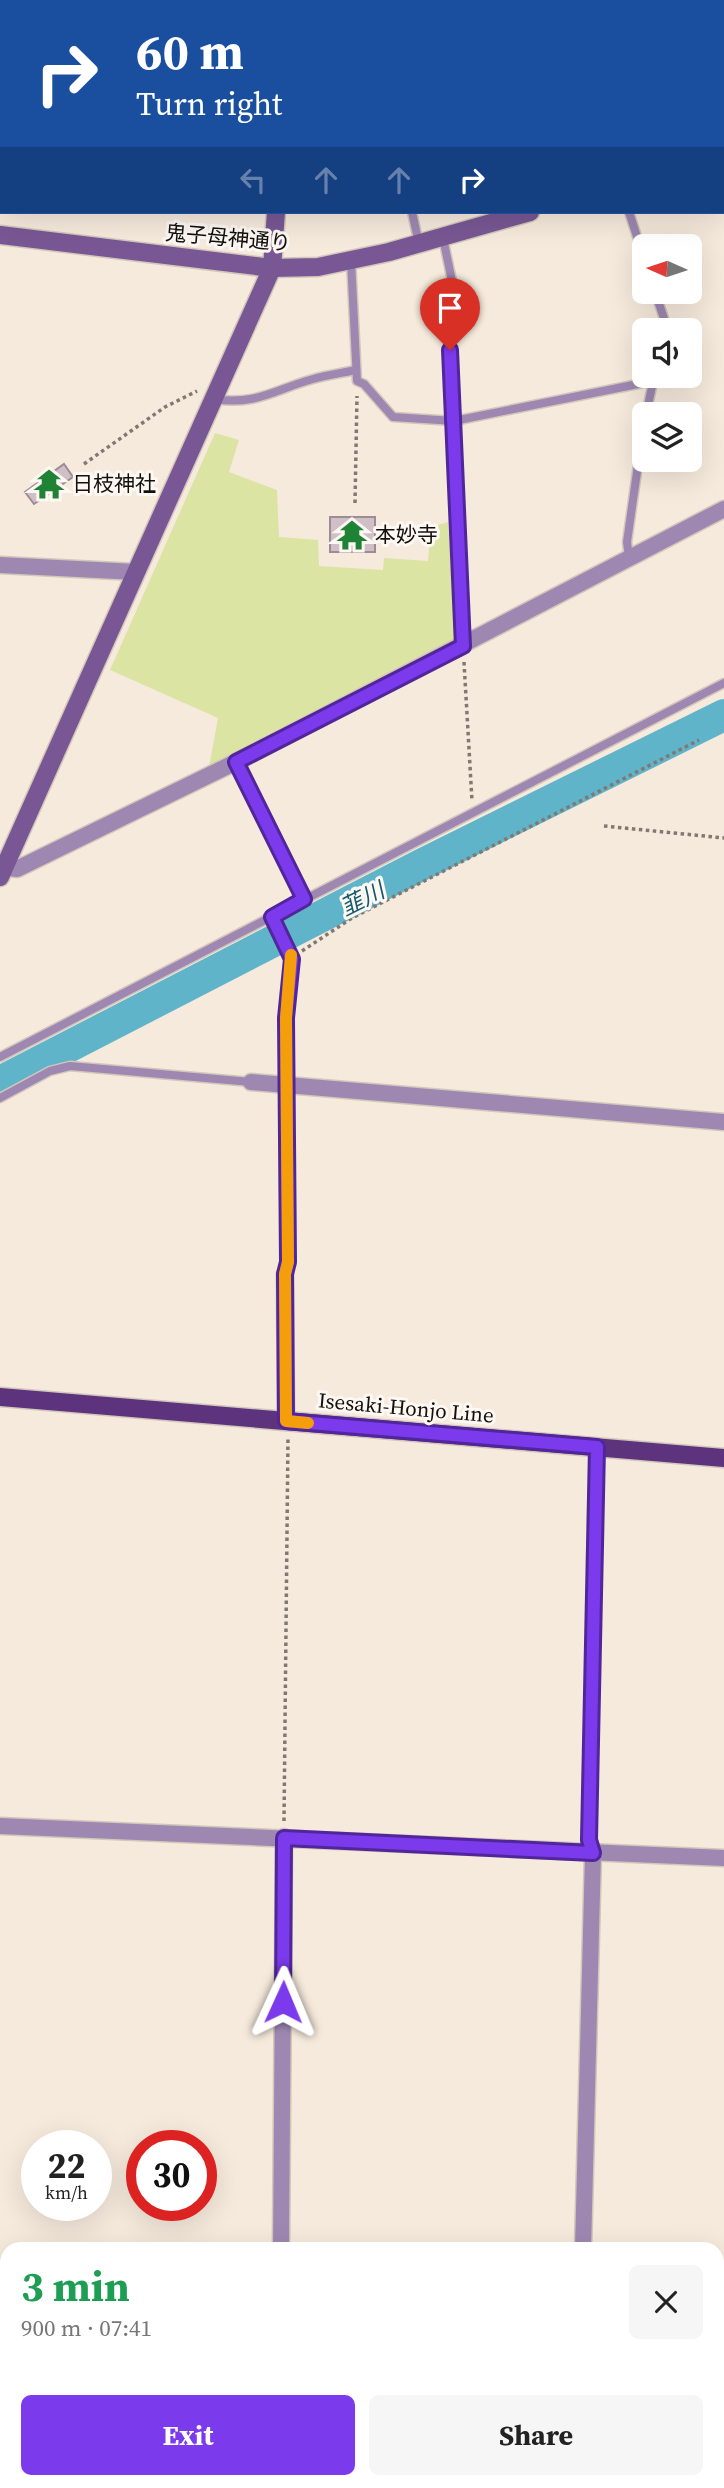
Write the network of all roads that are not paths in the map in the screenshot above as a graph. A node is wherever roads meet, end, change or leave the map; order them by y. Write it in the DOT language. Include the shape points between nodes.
graph roads {
  1 [pos="276,214"];
  2 [pos="412,214"];
  3 [pos="523,214"];
  4 [pos="630,214"];
  5 [pos="636,234"];
  6 [pos="0,236"];
  7 [pos="443,237"];
  8 [pos="419,244"];
  9 [pos="351,260"];
  10 [pos="272,268"];
  11 [pos="356,370"];
  12 [pos="632,384"];
  13 [pos="216,395"];
  14 [pos="454,421"];
  15 [pos="637,472"];
  16 [pos="724,509"];
  17 [pos="629,557"];
  18 [pos="0,565"];
  19 [pos="135,572"];
  20 [pos="463,646"];
  21 [pos="724,683"];
  22 [pos="236,762"];
  23 [pos="2,870"];
  24 [pos="304,899"];
  25 [pos="274,919"];
  26 [pos="0,1057"];
  27 [pos="251,1082"];
  28 [pos="287,1085"];
  29 [pos="0,1098"];
  30 [pos="724,1122"];
  31 [pos="285,1274"];
  32 [pos="0,1397"];
  33 [pos="286,1421"];
  34 [pos="597,1447"];
  35 [pos="724,1458"];
  36 [pos="0,1826"];
  37 [pos="284,1838"];
  38 [pos="593,1853"];
  39 [pos="724,1858"];
  40 [pos="281,2242"];
  41 [pos="583,2242"];
  1 -- 10 [label="street"];
  2 -- 8 [label="lane"];
  3 -- 7 [label="street, 鬼子母神通り"];
  4 -- 5 [label="lane"];
  6 -- 10 [label="street, 鬼子母神通り"];
  7 -- 8 [label="street, 鬼子母神通り"];
  7 -- 14 [label="lane" via="456,300 450,350"];
  8 -- 9 [label="street, 鬼子母神通り"];
  9 -- 10 [label="street, 鬼子母神通り" via="318,267"];
  9 -- 11 [label="lane"];
  10 -- 13 [label="street"];
  11 -- 13 [label="lane" via="311,379 270,396 232,402"];
  11 -- 14 [label="lane" via="357,381 393,417"];
  12 -- 14 [label="lane"];
  13 -- 19 [label="street"];
  14 -- 20 [label="lane"];
  15 -- 17 [label="lane"];
  16 -- 17 [label="street"];
  17 -- 20 [label="street"];
  18 -- 19 [label="street"];
  19 -- 23 [label="street"];
  20 -- 22 [label="street"];
  21 -- 24 [label="lane"];
  22 -- 23 [label="street" via="17,869"];
  22 -- 24 [label="lane"];
  24 -- 25 [label="lane"];
  25 -- 26 [label="lane"];
  25 -- 28 [label="lane" via="291,955"];
  27 -- 28 [label="street"];
  27 -- 29 [label="lane" via="69,1066"];
  28 -- 30 [label="street"];
  28 -- 31 [label="lane"];
  31 -- 33 [label="street"];
  32 -- 33 [label="main road, Isesaki-Honjo Line"];
  33 -- 34 [label="main road, Isesaki-Honjo Line"];
  34 -- 35 [label="main road, Isesaki-Honjo Line"];
  34 -- 38 [label="lane" via="589,1840"];
  36 -- 37 [label="street"];
  37 -- 38 [label="street"];
  37 -- 40 [label="street"];
  38 -- 39 [label="street"];
  38 -- 41 [label="street"];
}
